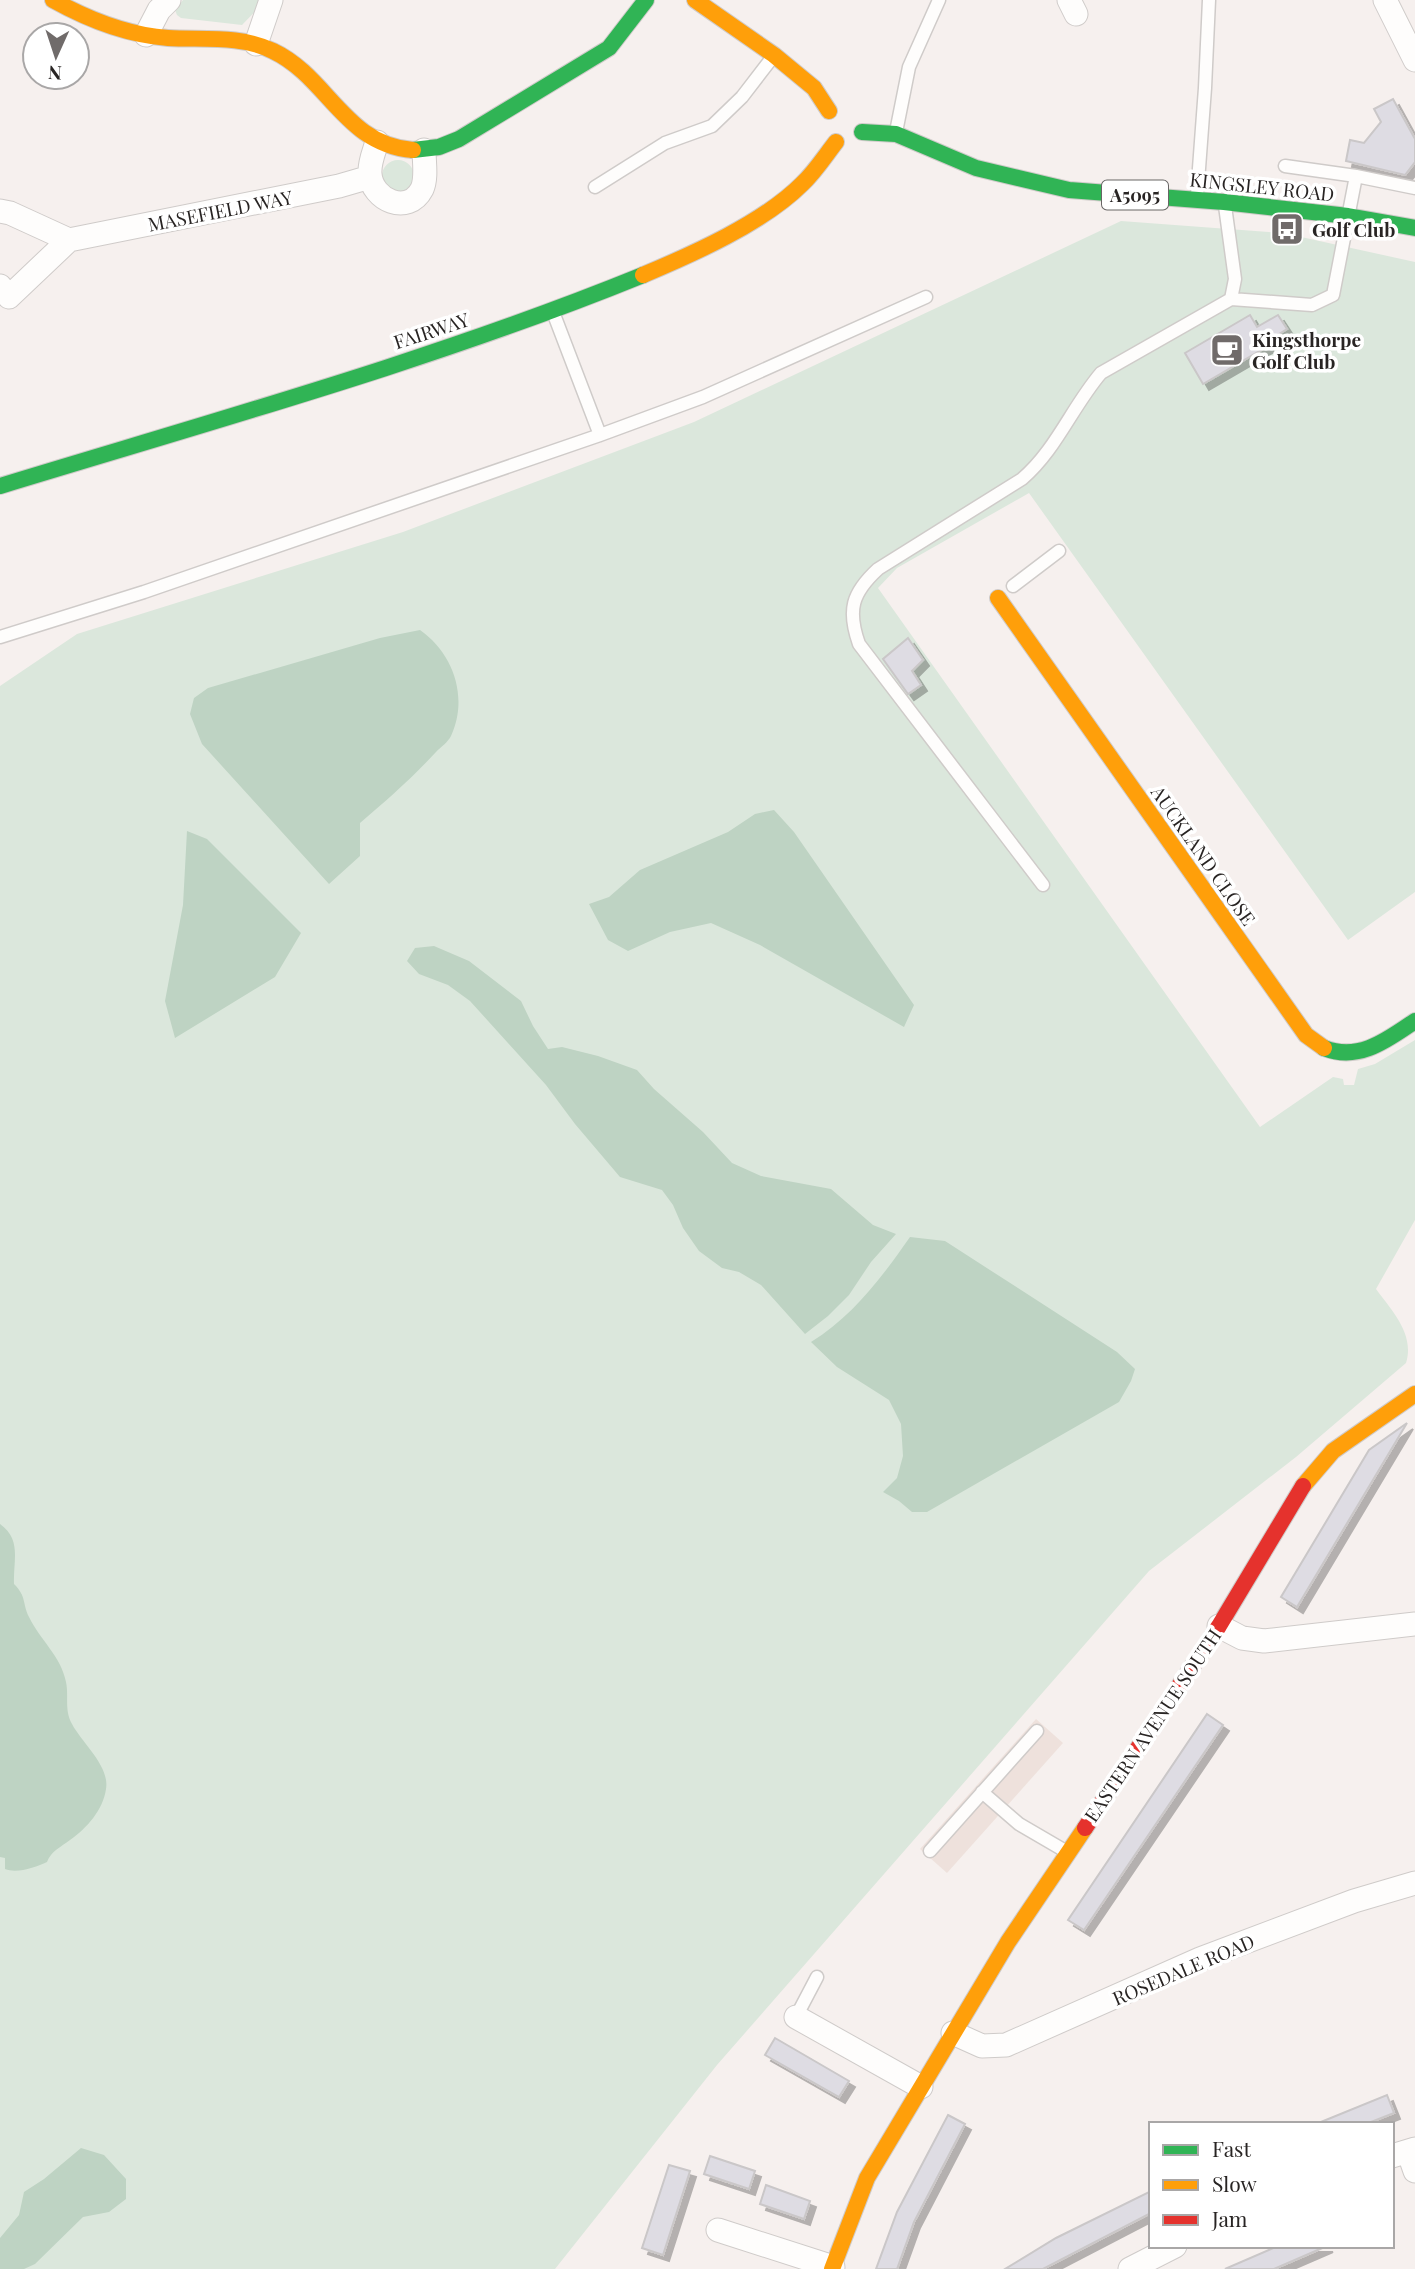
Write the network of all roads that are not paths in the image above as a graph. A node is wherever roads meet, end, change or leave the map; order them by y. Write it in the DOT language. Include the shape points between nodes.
graph roads {
  1 [pos="53,0"];
  2 [pos="169,0"];
  3 [pos="271,0"];
  4 [pos="646,0"];
  5 [pos="695,0"];
  6 [pos="939,0"];
  7 [pos="1209,0"];
  8 [pos="1385,0"];
  9 [pos="146,35"];
  10 [pos="256,44"];
  11 [pos="774,55"];
  12 [pos="1415,60"];
  13 [pos="861,115"];
  14 [pos="831,123"];
  15 [pos="862,132"];
  16 [pos="896,134"];
  17 [pos="368,136"];
  18 [pos="424,150"];
  19 [pos="1285,166"];
  20 [pos="1356,176"];
  21 [pos="370,177"];
  22 [pos="594,187"];
  23 [pos="1415,188"];
  24 [pos="1196,199"];
  25 [pos="1224,202"];
  26 [pos="0,211"];
  27 [pos="1348,216"];
  28 [pos="1415,228"];
  29 [pos="69,240"];
  30 [pos="0,286"];
  31 [pos="926,297"];
  32 [pos="1231,299"];
  33 [pos="553,311"];
  34 [pos="600,435"];
  35 [pos="0,486"];
  36 [pos="1059,551"];
  37 [pos="998,598"];
  38 [pos="0,637"];
  39 [pos="1043,884"];
  40 [pos="1415,1021"];
  41 [pos="1415,1394"];
  42 [pos="1415,1624"];
  43 [pos="1219,1626"];
  44 [pos="1037,1731"];
  45 [pos="982,1792"];
  46 [pos="930,1851"];
  47 [pos="1067,1852"];
  48 [pos="1415,1883"];
  49 [pos="817,1977"];
  50 [pos="796,2017"];
  51 [pos="953,2033"];
  52 [pos="921,2087"];
  53 [pos="718,2230"];
  54 [pos="1171,2248"];
  55 [pos="832,2268"];
  56 [pos="1130,2269"];
  1 -- 9 [label="street" via="95,21"];
  2 -- 9 [label="street"];
  3 -- 10 [label="street"];
  4 -- 18 [label="street" via="609,48 451,144"];
  5 -- 11 [label="street"];
  6 -- 16 [label="lane" via="909,67"];
  7 -- 24 [label="lane"];
  8 -- 12 [label="street"];
  9 -- 10 [label="street"];
  10 -- 17 [label="street" via="300,67"];
  11 -- 14 [label="street" via="814,88"];
  11 -- 22 [label="lane" via="742,97 712,126 665,143"];
  13 -- 15 [label="street"];
  14 -- 15 [label="street, KINGSLEY ROAD / A5095" via="851,142"];
  14 -- 33 [label="street, FAIRWAY" via="804,183 788,197 739,229 666,265"];
  15 -- 16 [label="street, KINGSLEY ROAD / A5095"];
  16 -- 24 [label="street, KINGSLEY ROAD / A5095" via="976,168 1069,190"];
  17 -- 18 [label="street" via="401,149"];
  17 -- 21 [label="street"];
  18 -- 21 [label="street" via="424,182 411,200 388,201 376,191"];
  19 -- 20 [label="lane"];
  20 -- 23 [label="lane"];
  20 -- 27 [label="lane"];
  21 -- 29 [label="street, MASEFIELD WAY"];
  24 -- 25 [label="street, KINGSLEY ROAD / A5095"];
  25 -- 27 [label="street, KINGSLEY ROAD / A5095"];
  25 -- 32 [label="lane" via="1235,279"];
  26 -- 29 [label="street"];
  27 -- 28 [label="street, KINGSLEY ROAD / A5095"];
  27 -- 32 [label="lane" via="1333,295 1311,305"];
  29 -- 30 [label="street" via="9,298"];
  31 -- 34 [label="lane" via="703,397"];
  32 -- 39 [label="lane" via="1101,373 1038,466 878,569 855,599 853,628 859,644"];
  33 -- 34 [label="lane"];
  33 -- 35 [label="street, FAIRWAY" via="461,344"];
  34 -- 38 [label="lane"];
  36 -- 37 [label="lane"];
  37 -- 40 [label="street, AUCKLAND CLOSE" via="1306,1035 1327,1050 1351,1054 1376,1048"];
  41 -- 43 [label="street, EASTERN AVENUE SOUTH" via="1333,1451 1298,1492"];
  42 -- 43 [label="street" via="1264,1641 1242,1638"];
  43 -- 47 [label="street, EASTERN AVENUE SOUTH"];
  44 -- 45 [label="lane"];
  45 -- 46 [label="lane"];
  45 -- 47 [label="lane" via="1019,1824"];
  47 -- 51 [label="street, EASTERN AVENUE SOUTH"];
  48 -- 51 [label="street, ROSEDALE ROAD" via="1200,1959 1006,2045 982,2046"];
  49 -- 50 [label="lane"];
  50 -- 52 [label="street"];
  51 -- 52 [label="street, EASTERN AVENUE SOUTH"];
  52 -- 55 [label="street, EASTERN AVENUE SOUTH" via="867,2178"];
  53 -- 55 [label="street"];
  54 -- 56 [label="street"];
}
